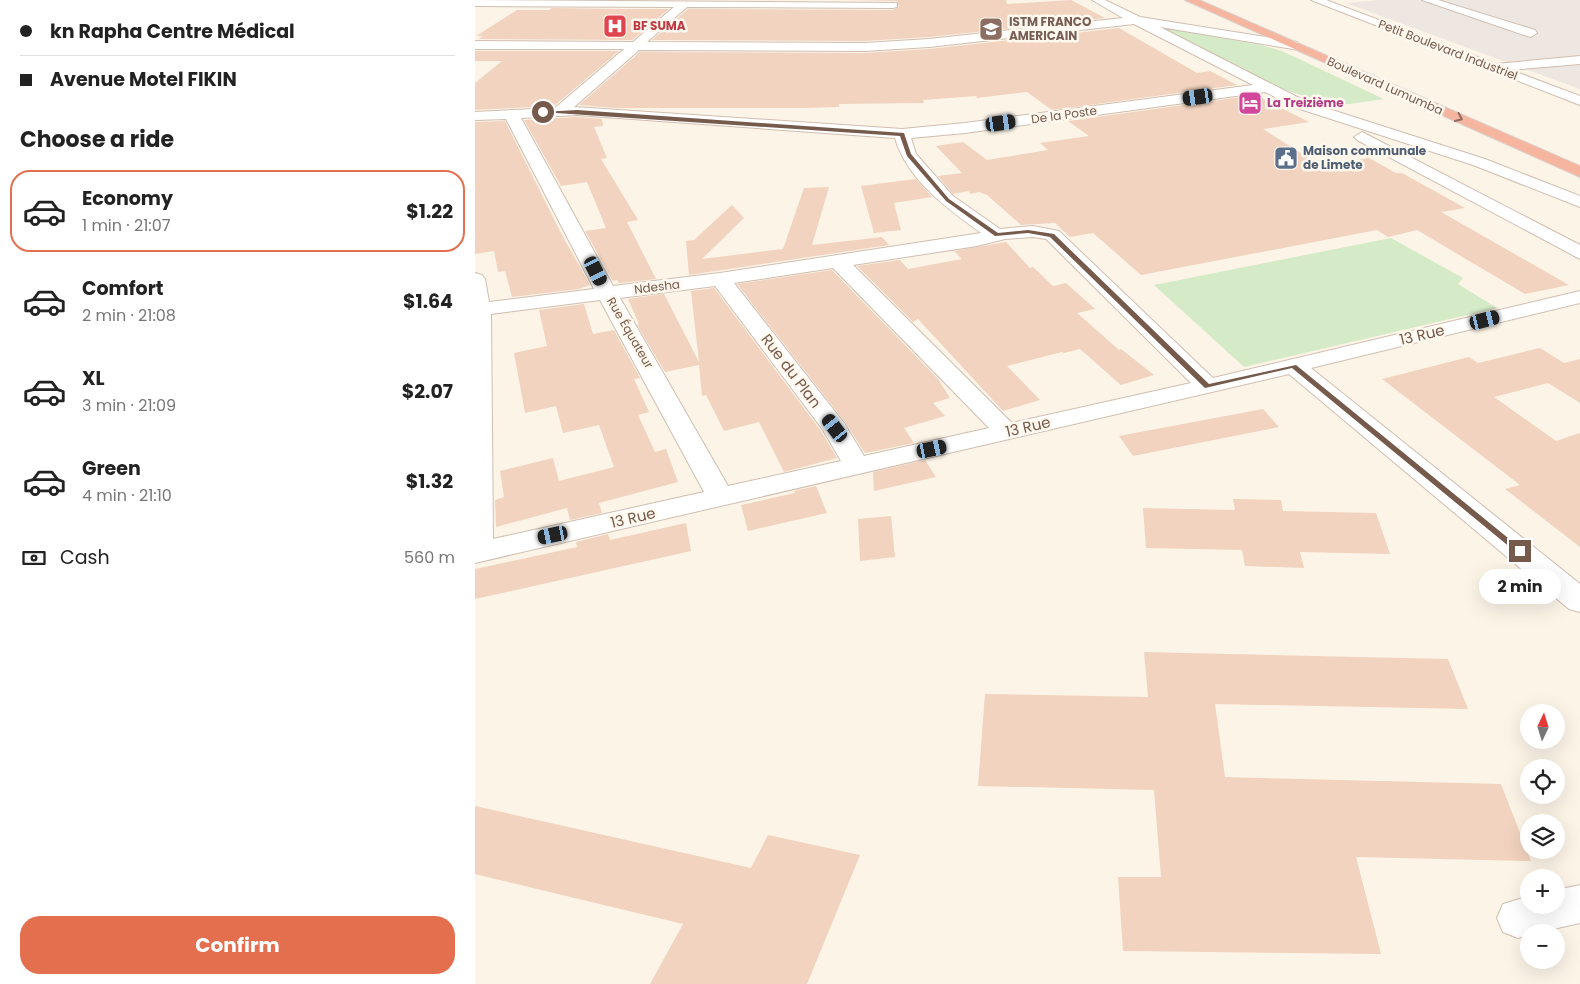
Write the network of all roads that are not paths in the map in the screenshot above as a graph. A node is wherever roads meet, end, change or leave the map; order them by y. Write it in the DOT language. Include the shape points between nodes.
graph roads {
  1 [pos="1097,0"];
  2 [pos="1191,0"];
  3 [pos="1217,0"];
  4 [pos="1317,0"];
  5 [pos="1427,0"];
  6 [pos="686,2"];
  7 [pos="475,3"];
  8 [pos="893,5"];
  9 [pos="1135,20"];
  10 [pos="1531,34"];
  11 [pos="475,45"];
  12 [pos="1293,45"];
  13 [pos="634,47"];
  14 [pos="1580,60"];
  15 [pos="1495,68"];
  16 [pos="1269,87"];
  17 [pos="1580,100"];
  18 [pos="1302,105"];
  19 [pos="560,111"];
  20 [pos="511,114"];
  21 [pos="475,116"];
  22 [pos="902,134"];
  23 [pos="1580,157"];
  24 [pos="1580,172"];
  25 [pos="1580,202"];
  26 [pos="997,235"];
  27 [pos="1580,254"];
  28 [pos="839,262"];
  29 [pos="475,278"];
  30 [pos="720,279"];
  31 [pos="607,294"];
  32 [pos="1580,297"];
  33 [pos="478,309"];
  34 [pos="1294,366"];
  35 [pos="1207,386"];
  36 [pos="1007,432"];
  37 [pos="857,466"];
  38 [pos="721,498"];
  39 [pos="477,552"];
  40 [pos="1580,601"];
  41 [pos="1580,904"];
  42 [pos="1518,918"];
  1 -- 9 [label="street"];
  2 -- 12 [label="highway, Boulevard Lumumba"];
  3 -- 23 [label="highway, Boulevard Lumumba" via="1319,43 1404,84"];
  4 -- 15 [label="street, Petit Boulevard Industriel"];
  5 -- 10 [label="street"];
  6 -- 7 [label="street"];
  6 -- 8 [label="street"];
  6 -- 13 [label="street"];
  9 -- 12 [label="street"];
  9 -- 13 [label="street" via="889,46"];
  9 -- 16 [label="street"];
  11 -- 13 [label="street"];
  12 -- 24 [label="highway, Boulevard Lumumba, one-way"];
  13 -- 19 [label="street"];
  14 -- 15 [label="street"];
  15 -- 17 [label="street, Petit Boulevard Industriel"];
  16 -- 18 [label="street"];
  16 -- 22 [label="street, De la Poste"];
  18 -- 25 [label="street" via="1479,162"];
  18 -- 27 [label="street"];
  19 -- 20 [label="street, De la Poste"];
  19 -- 22 [label="street, De la Poste"];
  20 -- 21 [label="street, De la Poste"];
  20 -- 31 [label="street, Rue Équateur"];
  22 -- 26 [label="street" via="908,155 947,200"];
  26 -- 28 [label="street, Ndesha"];
  26 -- 35 [label="street, Ndesha" via="1042,232 1052,235"];
  28 -- 30 [label="street, Ndesha"];
  28 -- 36 [label="street"];
  29 -- 33 [label="street"];
  30 -- 31 [label="street, Ndesha"];
  30 -- 37 [label="street, Rue du Plan" via="835,428"];
  31 -- 33 [label="street, Ndesha"];
  31 -- 38 [label="street, Rue Équateur"];
  32 -- 34 [label="street, 13 Rue"];
  33 -- 39 [label="street"];
  34 -- 35 [label="street, 13 Rue"];
  34 -- 40 [label="street"];
  35 -- 36 [label="street, 13 Rue"];
  36 -- 37 [label="street, 13 Rue"];
  37 -- 38 [label="street, 13 Rue"];
  38 -- 39 [label="street, 13 Rue"];
  41 -- 42 [label="street"];
}
